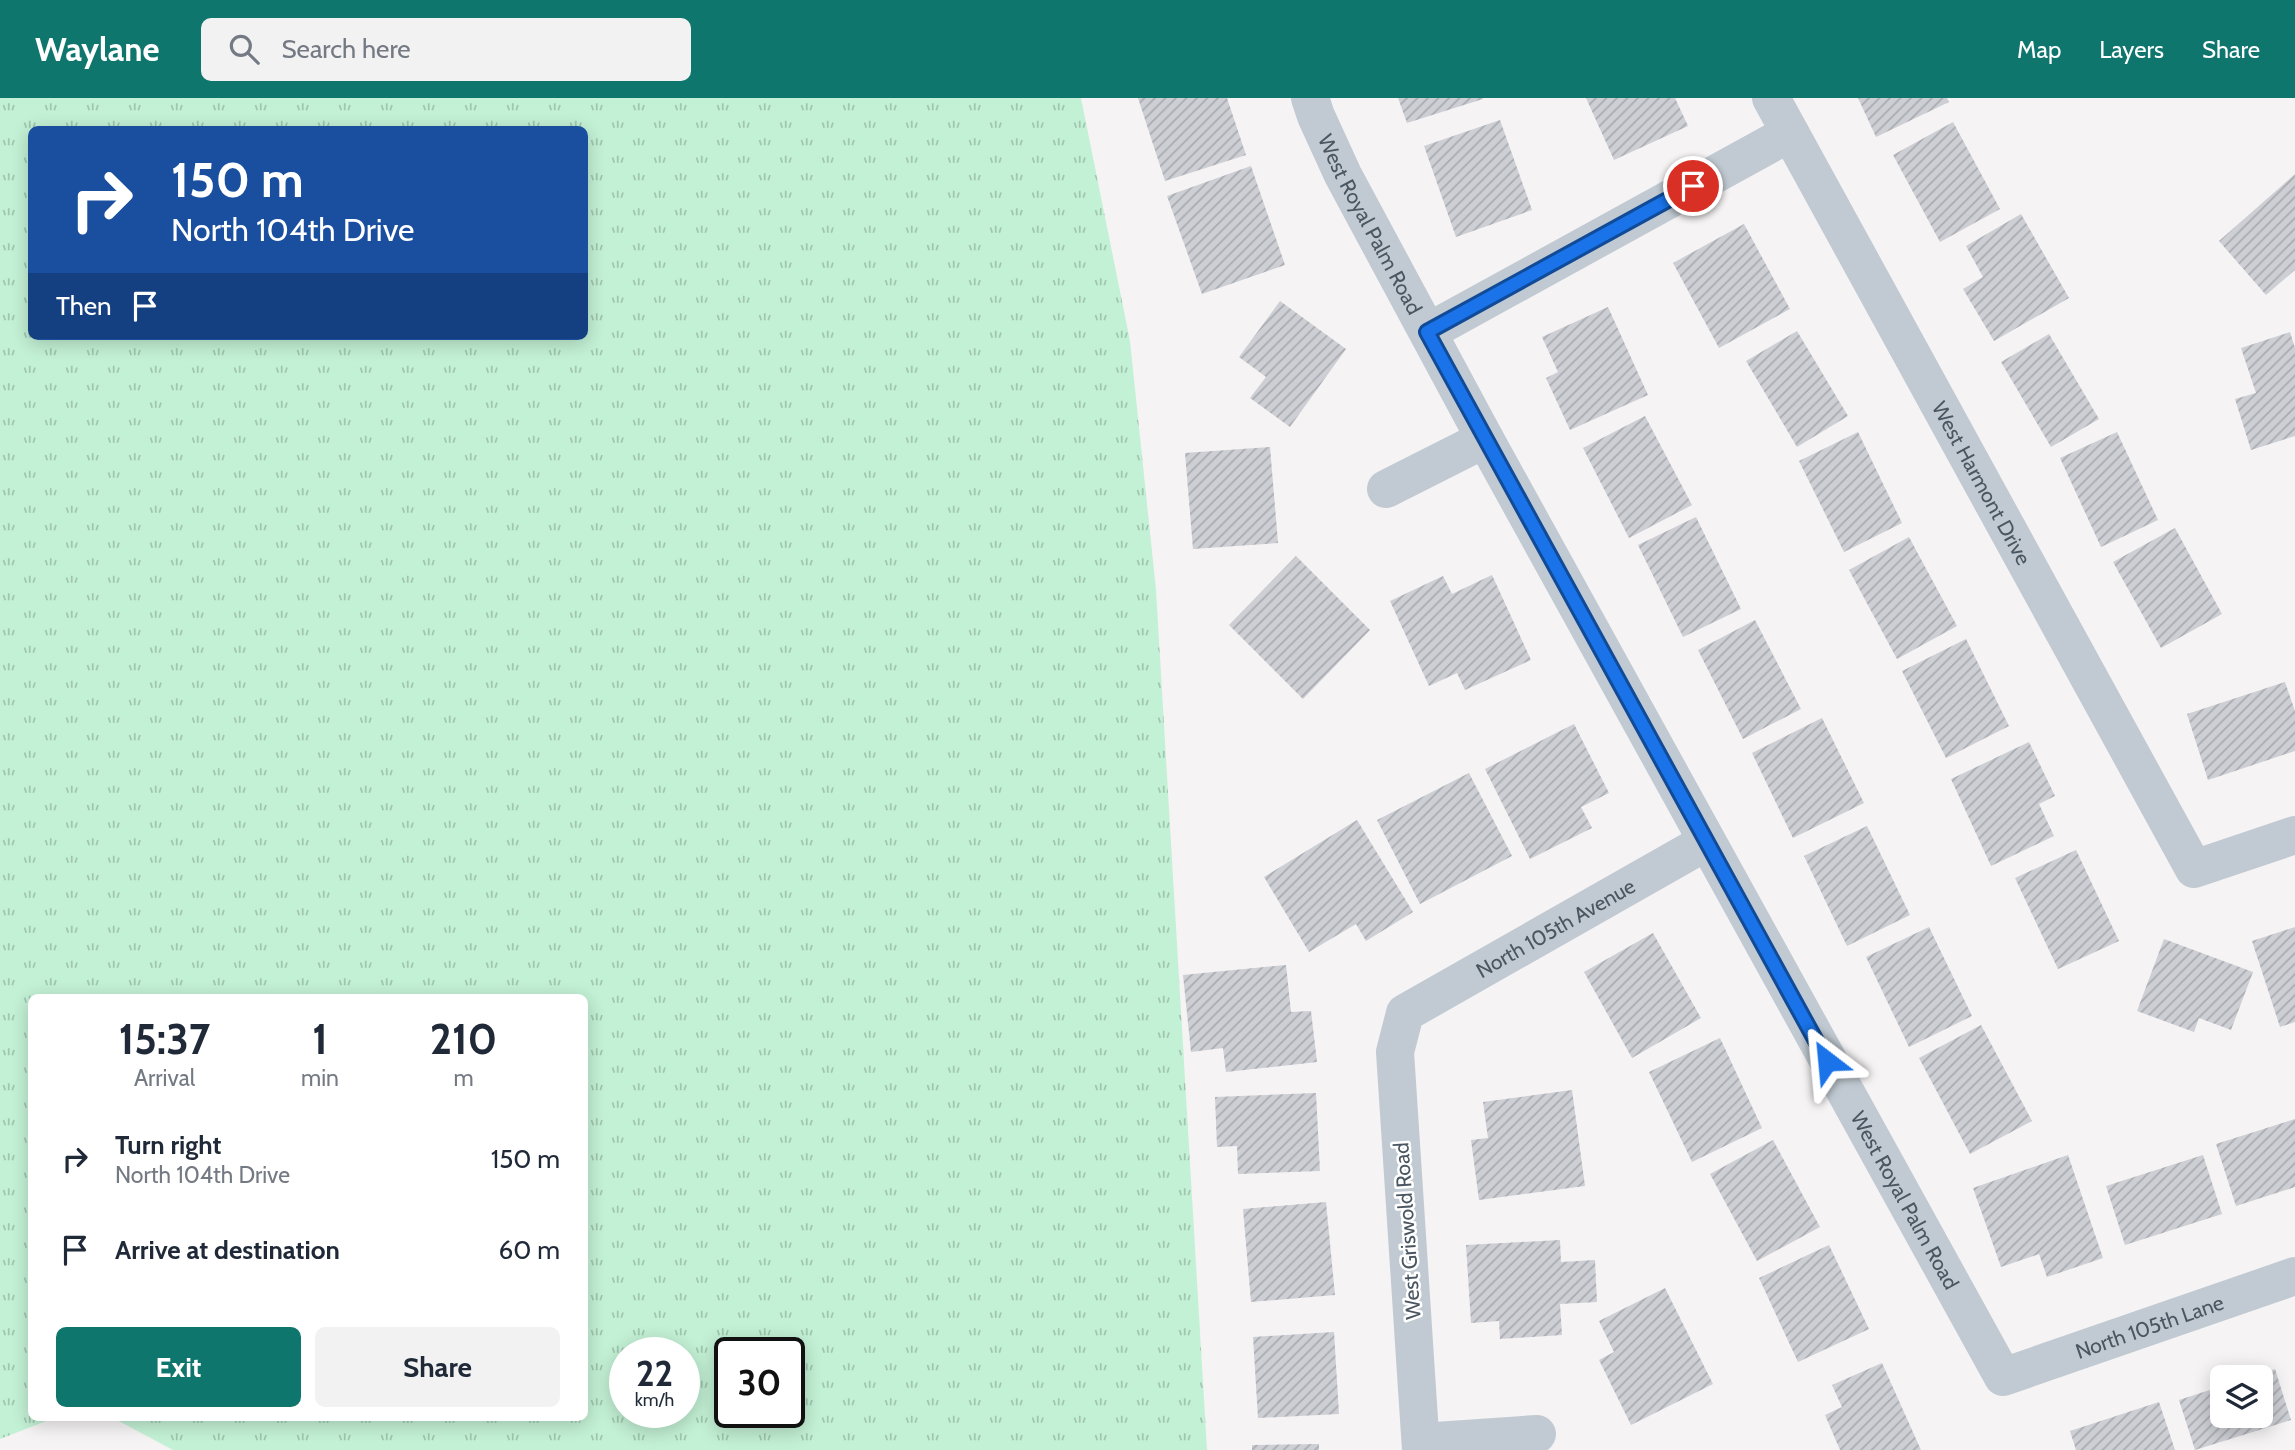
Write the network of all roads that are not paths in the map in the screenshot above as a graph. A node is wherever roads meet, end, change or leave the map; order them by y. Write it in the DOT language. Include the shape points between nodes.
graph roads {
  1 [pos="1310,98"];
  2 [pos="1771,98"];
  3 [pos="1790,133"];
  4 [pos="1427,332"];
  5 [pos="1485,439"];
  6 [pos="1386,489"];
  7 [pos="2295,835"];
  8 [pos="1706,842"];
  9 [pos="1405,1013"];
  10 [pos="2295,1276"];
  11 [pos="2003,1377"];
  12 [pos="1537,1434"];
  13 [pos="1421,1446"];
  1 -- 4 [label="street, West Royal Palm Road" via="1343,175"];
  2 -- 3 [label="street, West Harmont Drive"];
  3 -- 4 [label="street"];
  3 -- 7 [label="street, West Harmont Drive" via="2194,869"];
  4 -- 5 [label="street, West Royal Palm Road"];
  5 -- 6 [label="street"];
  5 -- 8 [label="street, West Royal Palm Road"];
  8 -- 9 [label="street, North 105th Avenue"];
  8 -- 11 [label="street, West Royal Palm Road"];
  9 -- 13 [label="street, West Griswold Road" via="1395,1052"];
  10 -- 11 [label="street, North 105th Lane"];
  12 -- 13 [label="street"];
}
